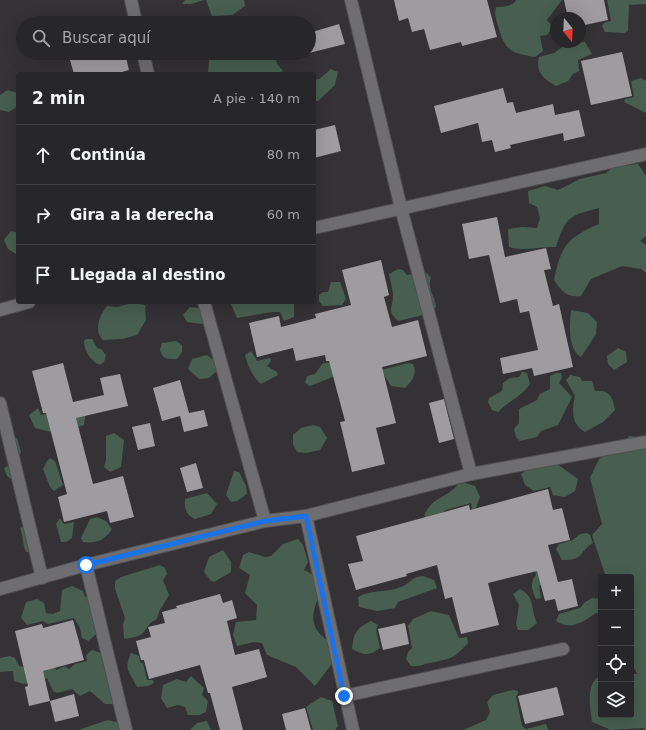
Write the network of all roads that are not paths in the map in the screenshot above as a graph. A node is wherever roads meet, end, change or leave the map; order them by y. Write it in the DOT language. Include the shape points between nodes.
graph roads {
  1 [pos="131,0"];
  2 [pos="351,0"];
  3 [pos="134,16"];
  4 [pos="145,60"];
  5 [pos="148,72"];
  6 [pos="646,154"];
  7 [pos="401,208"];
  8 [pos="316,228"];
  9 [pos="22,304"];
  10 [pos="205,304"];
  11 [pos="0,310"];
  12 [pos="0,403"];
  13 [pos="646,442"];
  14 [pos="471,474"];
  15 [pos="306,516"];
  16 [pos="265,521"];
  17 [pos="86,565"];
  18 [pos="42,578"];
  19 [pos="0,589"];
  20 [pos="563,649"];
  21 [pos="344,696"];
  22 [pos="126,730"];
  23 [pos="352,730"];
  1 -- 3 [label="street"];
  2 -- 7 [label="street"];
  4 -- 5 [label="street"];
  6 -- 7 [label="street"];
  7 -- 8 [label="street"];
  7 -- 14 [label="street"];
  9 -- 11 [label="street"];
  10 -- 16 [label="street"];
  12 -- 18 [label="street"];
  13 -- 14 [label="street"];
  14 -- 15 [label="street"];
  15 -- 16 [label="street"];
  15 -- 21 [label="street"];
  16 -- 17 [label="street"];
  17 -- 18 [label="street"];
  17 -- 22 [label="street"];
  18 -- 19 [label="street"];
  20 -- 21 [label="street"];
  21 -- 23 [label="street"];
}
